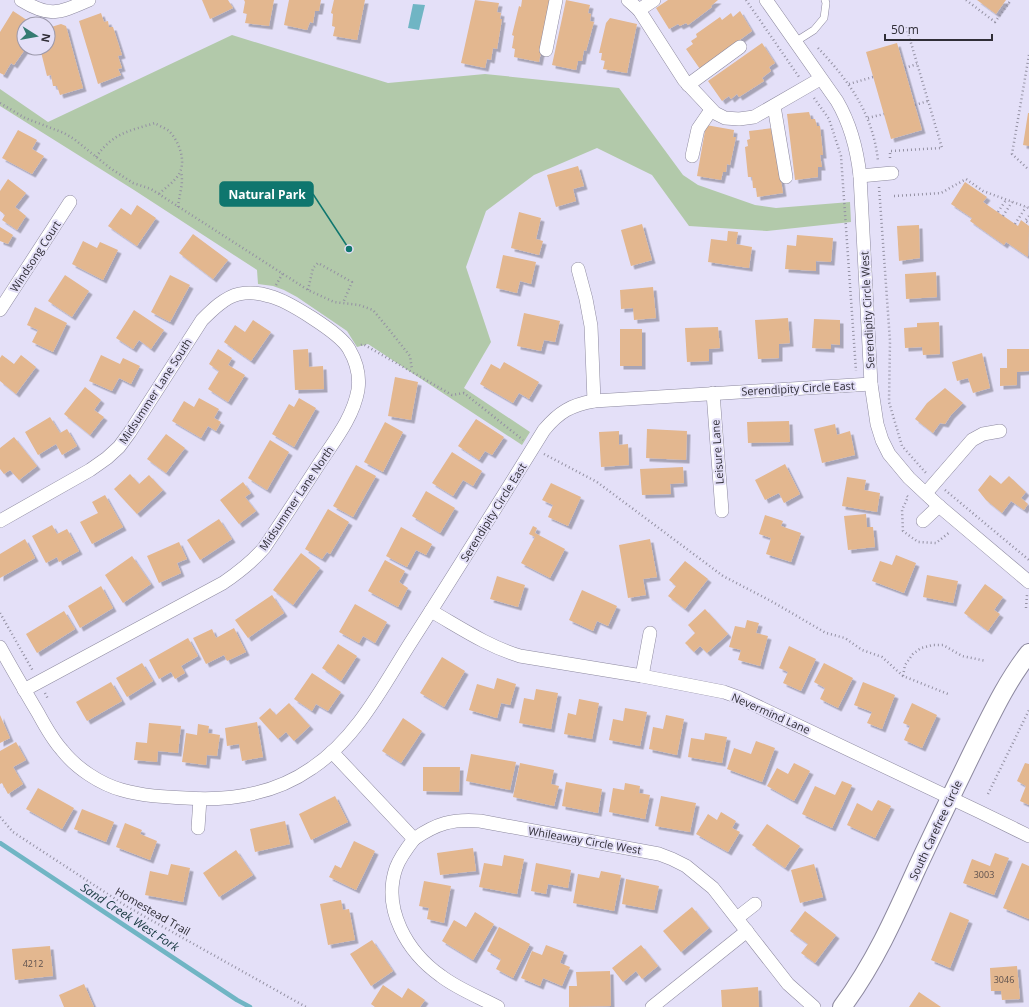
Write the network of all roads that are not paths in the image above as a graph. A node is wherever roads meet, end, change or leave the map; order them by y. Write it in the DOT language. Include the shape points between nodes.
graph roads {
  1 [pos="21,0"];
  2 [pos="89,0"];
  3 [pos="556,0"];
  4 [pos="628,0"];
  5 [pos="654,0"];
  6 [pos="766,0"];
  7 [pos="825,0"];
  8 [pos="639,10"];
  9 [pos="795,42"];
  10 [pos="740,47"];
  11 [pos="546,50"];
  12 [pos="820,78"];
  13 [pos="688,85"];
  14 [pos="774,106"];
  15 [pos="711,110"];
  16 [pos="692,156"];
  17 [pos="892,173"];
  18 [pos="786,176"];
  19 [pos="860,176"];
  20 [pos="70,202"];
  21 [pos="578,269"];
  22 [pos="0,310"];
  23 [pos="310,317"];
  24 [pos="871,384"];
  25 [pos="713,393"];
  26 [pos="594,401"];
  27 [pos="1000,431"];
  28 [pos="926,493"];
  29 [pos="939,506"];
  30 [pos="722,511"];
  31 [pos="0,521"];
  32 [pos="922,521"];
  33 [pos="1029,582"];
  34 [pos="431,611"];
  35 [pos="650,633"];
  36 [pos="0,647"];
  37 [pos="1029,653"];
  38 [pos="642,676"];
  39 [pos="24,690"];
  40 [pos="332,752"];
  41 [pos="950,798"];
  42 [pos="200,799"];
  43 [pos="198,828"];
  44 [pos="1029,836"];
  45 [pos="414,839"];
  46 [pos="755,904"];
  47 [pos="737,918"];
  48 [pos="747,931"];
  49 [pos="498,1007"];
  50 [pos="652,1007"];
  51 [pos="814,1007"];
  52 [pos="842,1007"];
  1 -- 2 [label="street" via="41,11 53,12"];
  3 -- 11 [label="street"];
  4 -- 8 [label="street"];
  5 -- 8 [label="street"];
  6 -- 9 [label="street, Serendipity Circle West"];
  7 -- 9 [label="lane" via="824,18 814,30"];
  8 -- 13 [label="street"];
  9 -- 12 [label="street, Serendipity Circle West"];
  10 -- 13 [label="street"];
  12 -- 14 [label="street"];
  12 -- 19 [label="street, Serendipity Circle West" via="846,117 855,144"];
  13 -- 15 [label="street"];
  14 -- 15 [label="street" via="754,117 739,119 725,118"];
  14 -- 18 [label="street"];
  15 -- 16 [label="street" via="698,129"];
  17 -- 19 [label="street"];
  19 -- 24 [label="street, Serendipity Circle West"];
  20 -- 22 [label="street, Windsong Court"];
  21 -- 26 [label="street" via="591,326"];
  23 -- 31 [label="street, Midsummer Lane South" via="270,296 255,293 238,294 226,300 202,320 130,432 107,458"];
  23 -- 39 [label="street, Midsummer Lane North" via="336,335 349,348 359,378 358,390 348,419 264,548 240,572 223,583"];
  24 -- 25 [label="street, Serendipity Circle East"];
  24 -- 28 [label="street, Serendipity Circle West" via="877,424 886,447 899,467"];
  25 -- 26 [label="street, Serendipity Circle East"];
  25 -- 30 [label="street, Leisure Lane"];
  26 -- 34 [label="street, Serendipity Circle East" via="578,404 553,419"];
  27 -- 28 [label="street" via="983,434 972,440"];
  28 -- 29 [label="street, Serendipity Circle West"];
  29 -- 32 [label="street"];
  29 -- 33 [label="street, Serendipity Circle West"];
  34 -- 38 [label="street, Nevermind Lane" via="483,642 520,656"];
  34 -- 40 [label="street, Serendipity Circle East" via="360,721"];
  35 -- 38 [label="street"];
  36 -- 39 [label="street, Serendipity Circle East"];
  37 -- 41 [label="main road, South Carefree Circle" via="1006,686"];
  38 -- 41 [label="street, Nevermind Lane" via="738,697"];
  39 -- 42 [label="street, Serendipity Circle East" via="62,751 75,764 105,783 142,794"];
  40 -- 42 [label="street, Serendipity Circle East" via="312,768 274,788 239,797"];
  40 -- 45 [label="street"];
  41 -- 44 [label="street, Nevermind Lane"];
  41 -- 52 [label="main road, South Carefree Circle" via="891,926"];
  42 -- 43 [label="street"];
  45 -- 47 [label="street, Whileaway Circle West" via="446,822 469,820 659,854 686,866 700,876"];
  45 -- 49 [label="street" via="396,867 392,881 398,924 417,954 440,976"];
  46 -- 47 [label="street"];
  47 -- 48 [label="street, Whileaway Circle West"];
  48 -- 50 [label="street"];
  48 -- 51 [label="street, Whileaway Circle West" via="788,984"];
}
